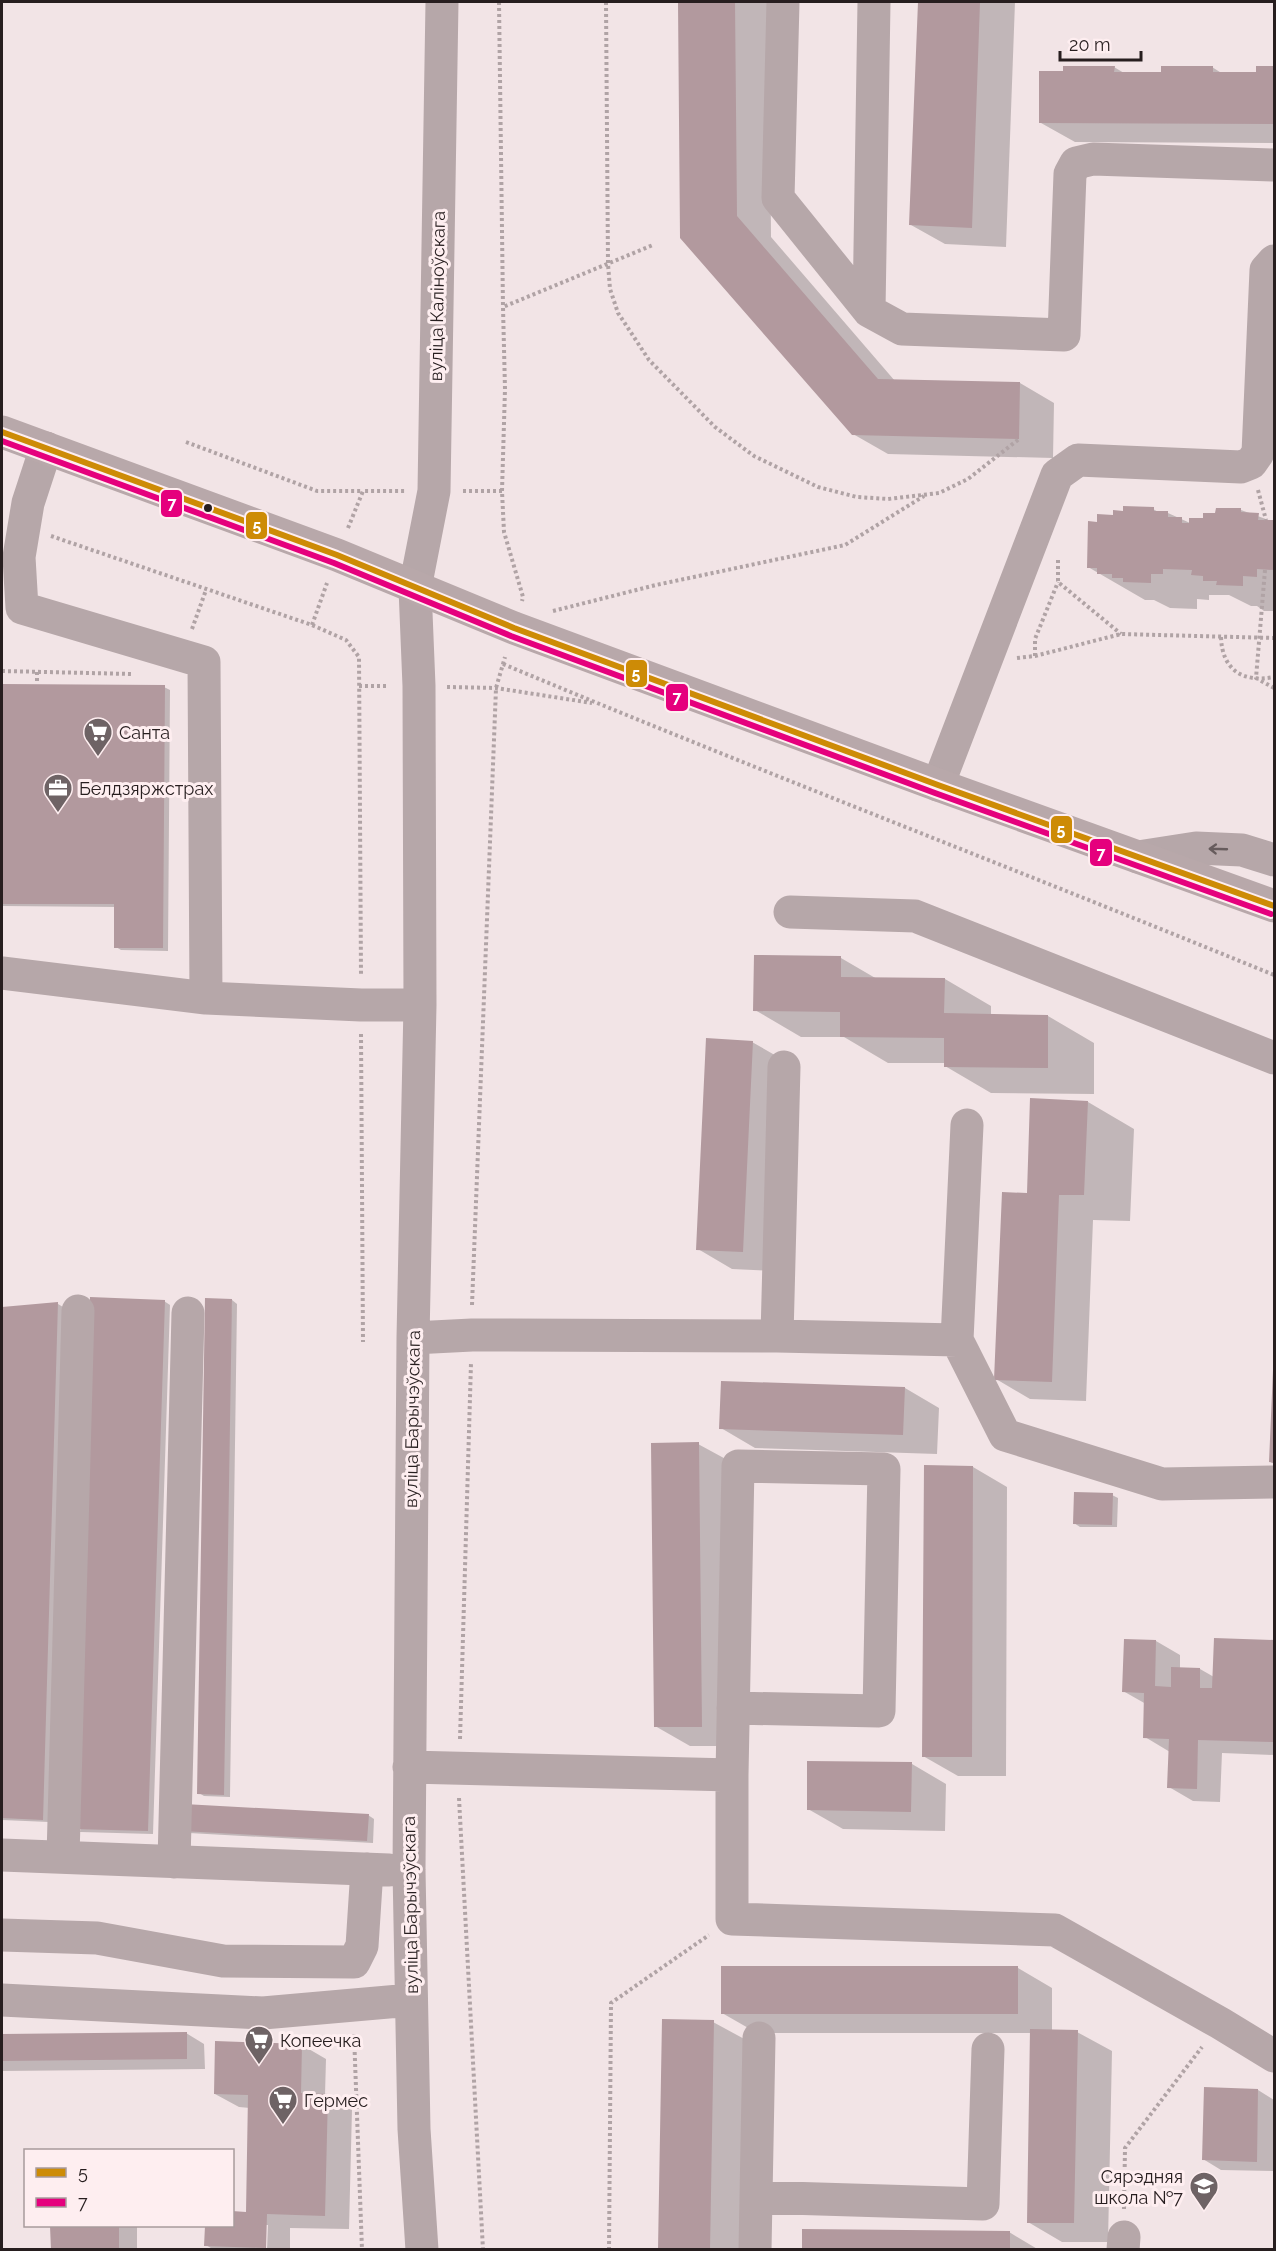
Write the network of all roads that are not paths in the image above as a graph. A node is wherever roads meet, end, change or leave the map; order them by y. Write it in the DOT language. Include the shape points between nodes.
graph roads {
  1 [pos="442,2"];
  2 [pos="783,2"];
  3 [pos="874,2"];
  4 [pos="1275,165"];
  5 [pos="1275,261"];
  6 [pos="869,311"];
  7 [pos="2,432"];
  8 [pos="46,448"];
  9 [pos="415,588"];
  10 [pos="938,785"];
  11 [pos="1138,857"];
  12 [pos="1275,860"];
  13 [pos="1275,906"];
  14 [pos="790,912"];
  15 [pos="2,972"];
  16 [pos="207,998"];
  17 [pos="420,1005"];
  18 [pos="1275,1058"];
  19 [pos="784,1067"];
  20 [pos="967,1125"];
  21 [pos="78,1311"];
  22 [pos="188,1313"];
  23 [pos="777,1336"];
  24 [pos="413,1338"];
  25 [pos="957,1340"];
  26 [pos="1275,1482"];
  27 [pos="733,1708"];
  28 [pos="409,1767"];
  29 [pos="732,1775"];
  30 [pos="2,1855"];
  31 [pos="63,1857"];
  32 [pos="174,1862"];
  33 [pos="367,1869"];
  34 [pos="408,1870"];
  35 [pos="2,1935"];
  36 [pos="2,2000"];
  37 [pos="411,2000"];
  38 [pos="759,2038"];
  39 [pos="988,2049"];
  40 [pos="1275,2056"];
  41 [pos="756,2197"];
  42 [pos="422,2250"];
  43 [pos="755,2250"];
  1 -- 9 [label="street, вуліца Каліноўскага" via="434,491"];
  2 -- 6 [label="street" via="778,198"];
  3 -- 6 [label="street"];
  4 -- 6 [label="street" via="1093,159 1076,164 1070,174 1064,334 902,329"];
  5 -- 10 [label="street" via="1266,270 1258,453 1251,464 1078,460 1057,475"];
  7 -- 8 [label="main road"];
  8 -- 9 [label="main road" via="337,555"];
  8 -- 16 [label="street" via="28,503 19,557 22,608 204,662"];
  9 -- 10 [label="main road"];
  9 -- 17 [label="street, вуліца Барычэўскага"];
  10 -- 11 [label="main road"];
  12 -- 11 [label="street, one-way" via="1242,850 1196,848"];
  11 -- 13 [label="main road"];
  14 -- 18 [label="street" via="915,916"];
  15 -- 16 [label="street"];
  16 -- 17 [label="street"];
  17 -- 24 [label="street, вуліца Барычэўскага"];
  19 -- 23 [label="street"];
  20 -- 25 [label="street"];
  21 -- 31 [label="street"];
  22 -- 32 [label="street"];
  23 -- 24 [label="street"];
  23 -- 25 [label="street"];
  24 -- 28 [label="street, вуліца Барычэўскага"];
  25 -- 26 [label="street" via="1005,1435 1162,1484"];
  27 -- 27 [label="street" via="738,1466 884,1469 879,1711"];
  27 -- 29 [label="street"];
  28 -- 29 [label="street"];
  28 -- 34 [label="street, вуліца Барычэўскага"];
  29 -- 40 [label="street" via="732,1920 1055,1930"];
  30 -- 31 [label="street"];
  31 -- 32 [label="street"];
  32 -- 33 [label="street"];
  33 -- 34 [label="street"];
  33 -- 35 [label="street" via="362,1946 354,1962 223,1961 96,1938"];
  34 -- 37 [label="street, вуліца Барычэўскага"];
  36 -- 37 [label="street" via="263,2013"];
  37 -- 42 [label="street, вуліца Барычэўскага"];
  38 -- 41 [label="street"];
  39 -- 41 [label="street" via="983,2204"];
  41 -- 43 [label="street"];
}
